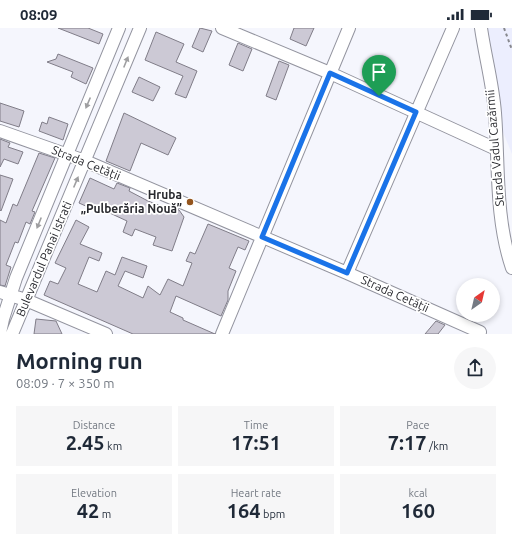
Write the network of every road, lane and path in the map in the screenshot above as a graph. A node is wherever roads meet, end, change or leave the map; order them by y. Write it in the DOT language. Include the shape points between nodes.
graph roads {
  1 [pos="119,28"];
  2 [pos="140,28"];
  3 [pos="222,28"];
  4 [pos="349,28"];
  5 [pos="453,28"];
  6 [pos="481,28"];
  7 [pos="504,28"];
  8 [pos="512,50"];
  9 [pos="330,73"];
  10 [pos="416,112"];
  11 [pos="0,131"];
  12 [pos="496,149"];
  13 [pos="67,155"];
  14 [pos="85,162"];
  15 [pos="262,237"];
  16 [pos="512,268"];
  17 [pos="347,273"];
  18 [pos="5,294"];
  19 [pos="26,300"];
  20 [pos="480,332"];
  21 [pos="0,333"];
  22 [pos="12,334"];
  23 [pos="106,334"];
  24 [pos="222,334"];
  1 -- 13 [label="street, Bulevardul Panai Istrati, one-way"];
  14 -- 2 [label="street, Bulevardul Panai Istrati, one-way"];
  3 -- 9 [label="street"];
  4 -- 9 [label="street"];
  5 -- 10 [label="street"];
  6 -- 12 [label="street, Strada Vadul Cazărmii" via="495,111"];
  7 -- 8 [label="path"];
  9 -- 10 [label="street"];
  9 -- 15 [label="street"];
  10 -- 12 [label="street"];
  10 -- 17 [label="street"];
  11 -- 13 [label="street, Strada Cetății"];
  12 -- 16 [label="street, Strada Vadul Cazărmii" via="502,226"];
  13 -- 14 [label="street, Strada Cetății"];
  13 -- 18 [label="street, Bulevardul Panai Istrati, one-way"];
  14 -- 15 [label="street, Strada Cetății"];
  19 -- 14 [label="street, Bulevardul Panai Istrati, one-way"];
  15 -- 17 [label="street, Strada Cetății"];
  15 -- 24 [label="street"];
  17 -- 20 [label="street, Strada Cetății"];
  18 -- 19 [label="street"];
  18 -- 21 [label="street, Bulevardul Panai Istrati"];
  19 -- 22 [label="street, Bulevardul Panai Istrati"];
  19 -- 23 [label="street"];
}
